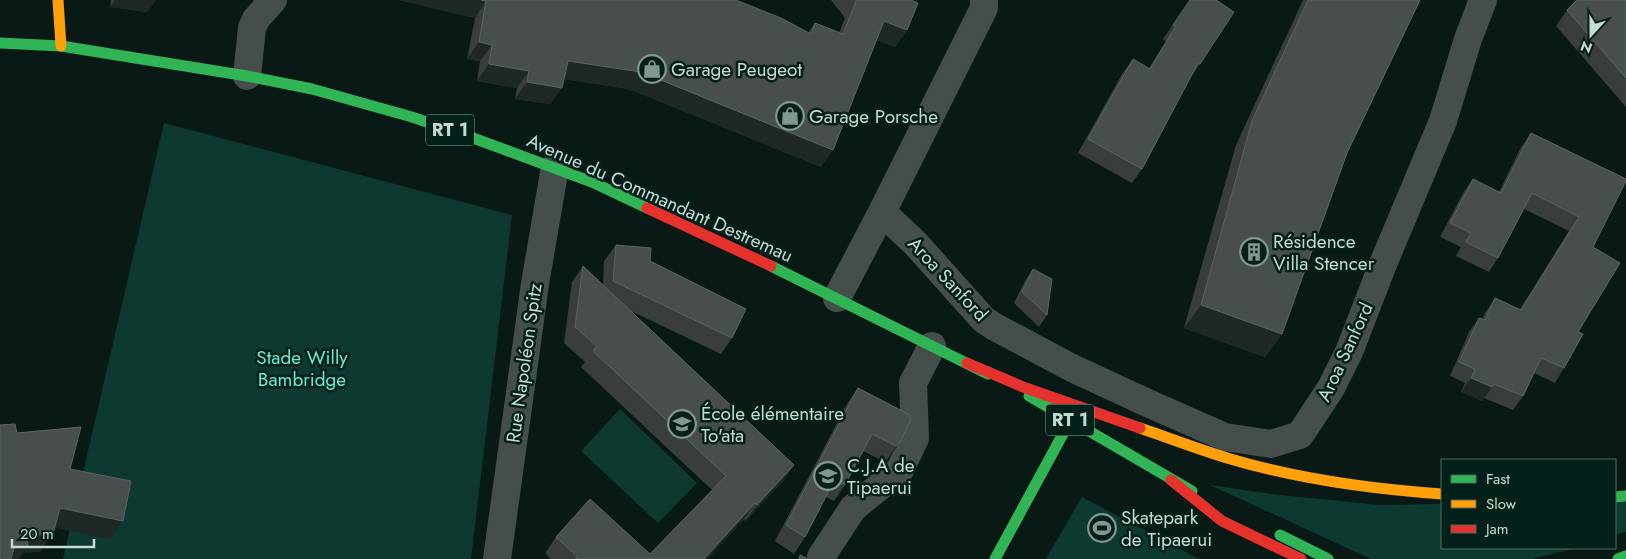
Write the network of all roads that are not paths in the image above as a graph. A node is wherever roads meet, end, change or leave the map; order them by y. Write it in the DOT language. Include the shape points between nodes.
graph roads {
  1 [pos="58,0"];
  2 [pos="273,0"];
  3 [pos="984,0"];
  4 [pos="1484,0"];
  5 [pos="0,43"];
  6 [pos="62,46"];
  7 [pos="247,76"];
  8 [pos="555,168"];
  9 [pos="882,212"];
  10 [pos="837,298"];
  11 [pos="932,346"];
  12 [pos="967,363"];
  13 [pos="1070,421"];
  14 [pos="1171,480"];
  15 [pos="1441,494"];
  16 [pos="1222,506"];
  17 [pos="1273,531"];
  18 [pos="1626,556"];
  19 [pos="821,557"];
  20 [pos="498,559"];
  21 [pos="995,559"];
  22 [pos="1301,559"];
  23 [pos="1328,559"];
  24 [pos="1618,559"];
  1 -- 6 [label="main road"];
  2 -- 7 [label="street" via="252,28"];
  3 -- 9 [label="street" via="984,8"];
  4 -- 9 [label="street, Aroa Sanford" via="1468,39 1443,121 1382,264 1349,352 1332,388 1300,435 1271,444 1225,437 1072,368 984,320 916,244"];
  5 -- 6 [label="main road, RT 1"];
  6 -- 7 [label="main road, Avenue du Commandant Destremau / RT 1"];
  7 -- 8 [label="main road, Avenue du Commandant Destremau / RT 1" via="312,89 412,117"];
  8 -- 10 [label="main road, Avenue du Commandant Destremau / RT 1" via="592,182"];
  8 -- 20 [label="street, Rue Napoléon Spitz" via="535,284"];
  9 -- 10 [label="street"];
  10 -- 11 [label="main road, Avenue du Commandant Destremau / RT 1"];
  11 -- 12 [label="main road, Avenue du Commandant Destremau / RT 1"];
  11 -- 19 [label="street" via="913,384 915,438 900,470 853,508"];
  12 -- 13 [label="main road, RT 1" via="1045,404"];
  12 -- 15 [label="main road" via="1023,387 1227,458 1350,484"];
  13 -- 14 [label="main road, RT 1"];
  13 -- 21 [label="main road"];
  14 -- 16 [label="main road, RT 1"];
  14 -- 22 [label="main road" via="1222,521"];
  17 -- 23 [label="main road"];
  18 -- 24 [label="main road"];
}
